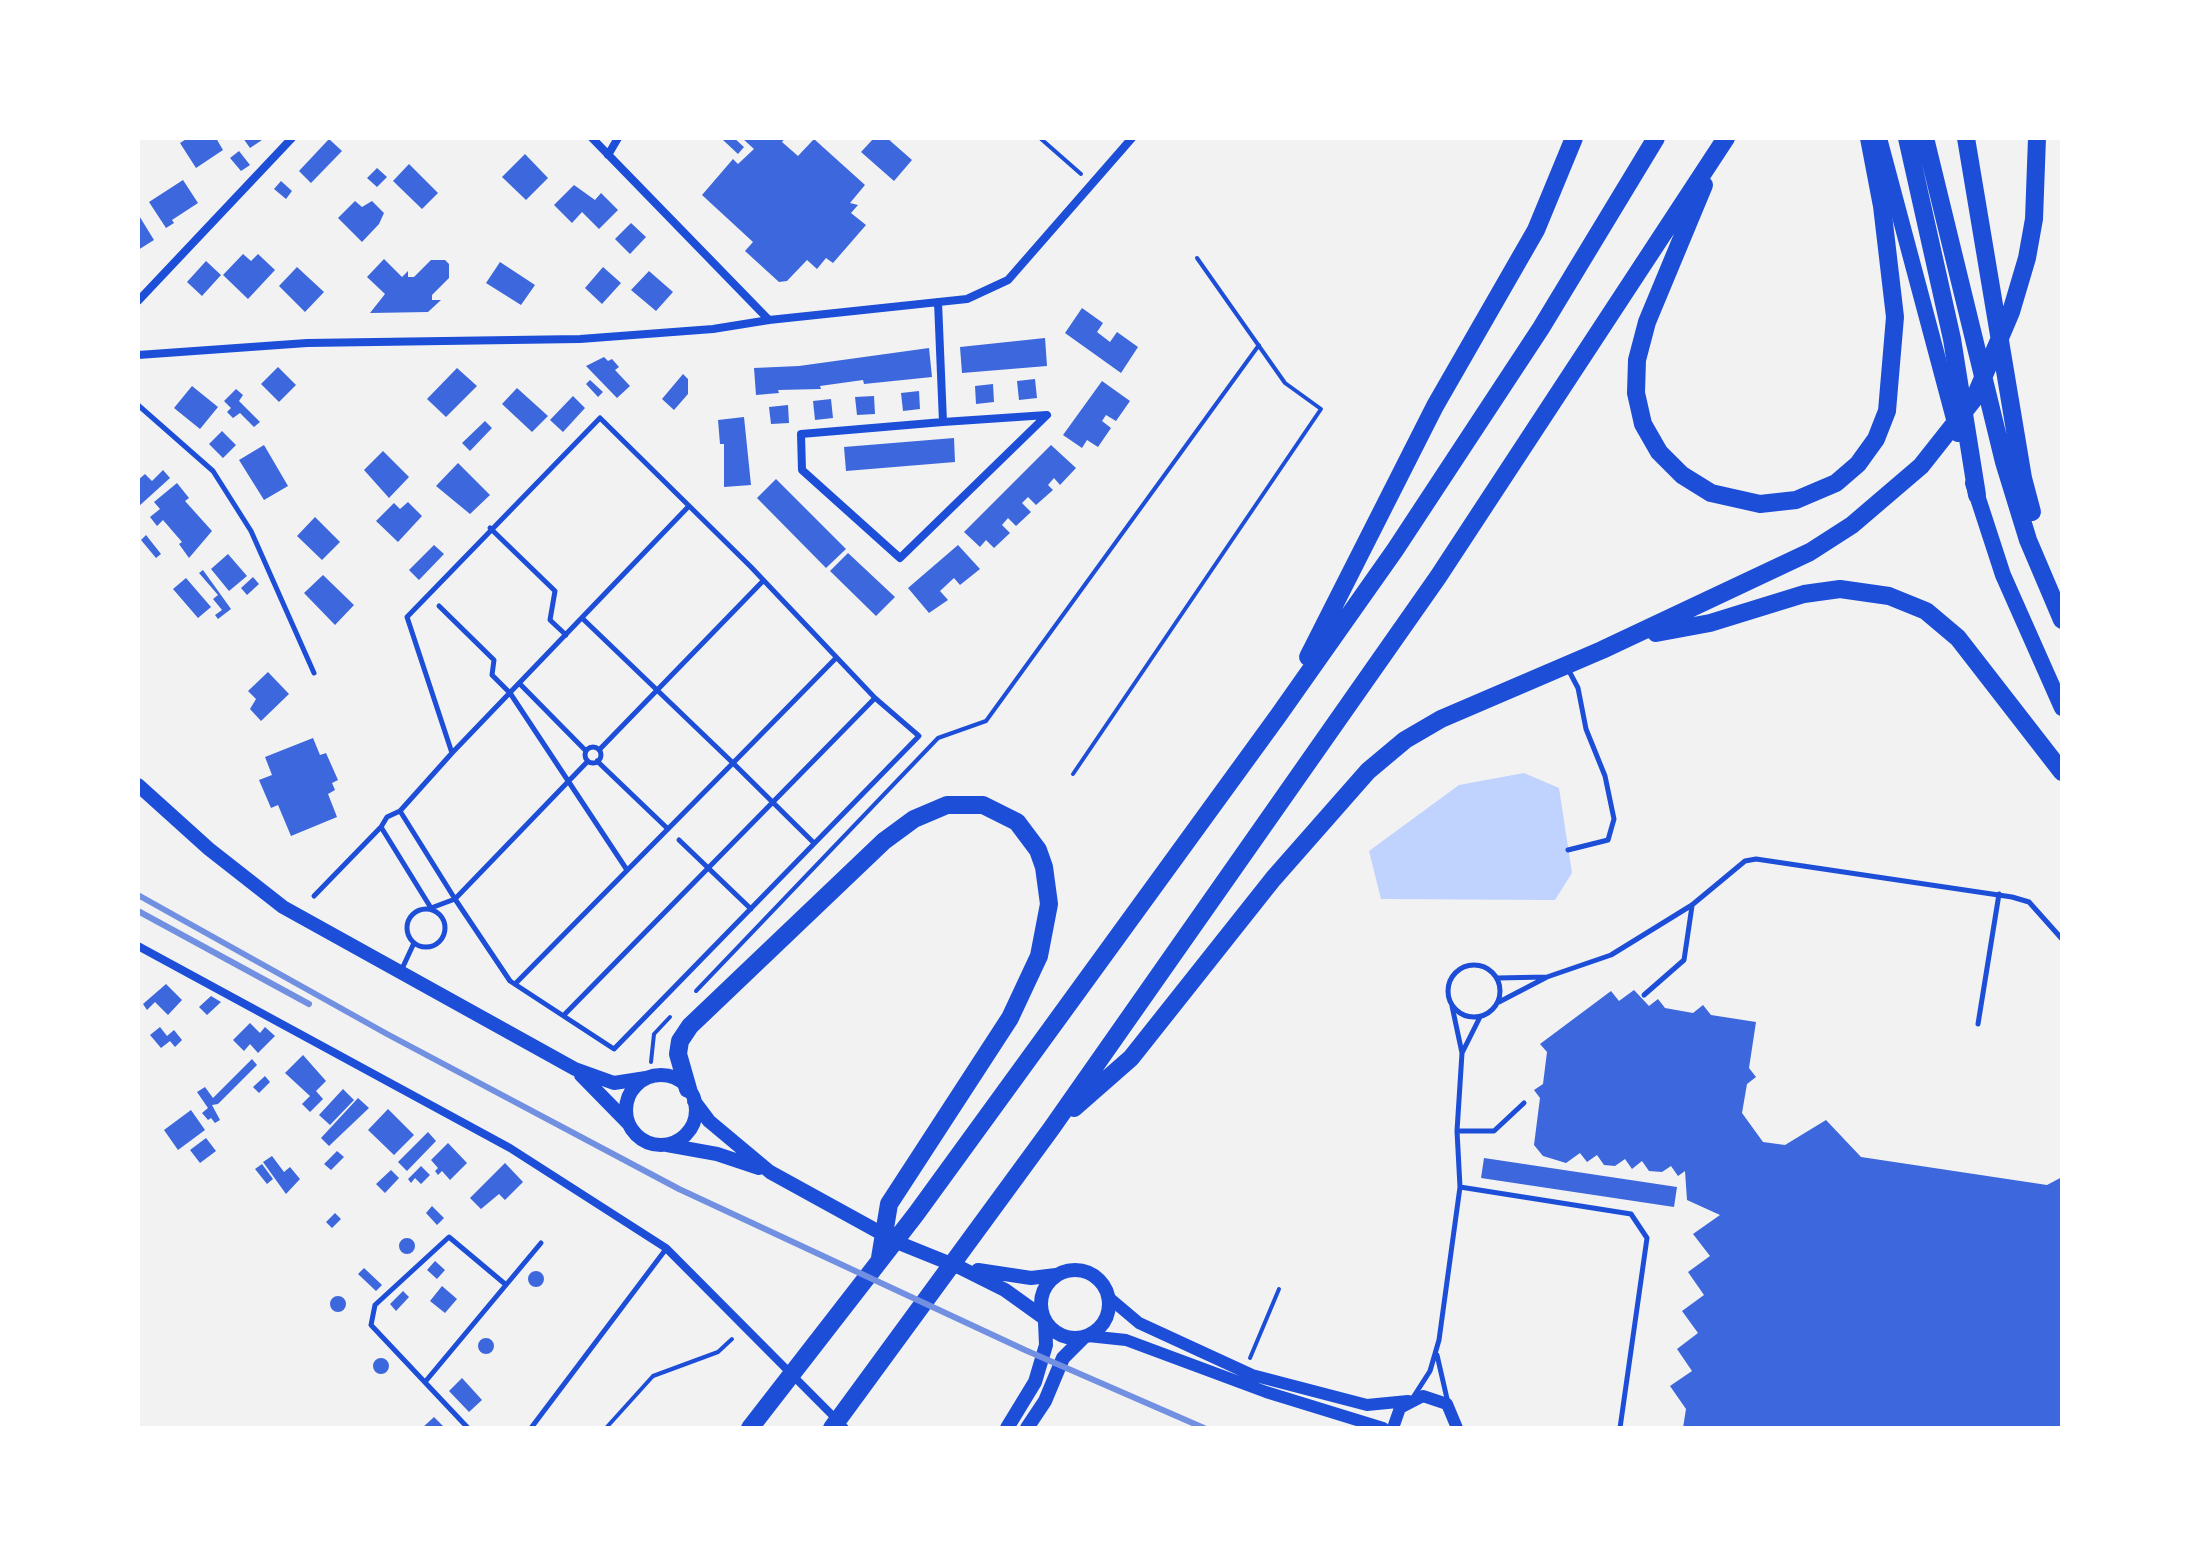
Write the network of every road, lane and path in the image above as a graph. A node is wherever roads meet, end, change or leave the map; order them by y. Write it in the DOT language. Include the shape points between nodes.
graph roads {
  1 [pos="292,138"];
  2 [pos="592,138"];
  3 [pos="618,138"];
  4 [pos="1040,138"];
  5 [pos="1132,138"];
  6 [pos="1574,138"];
  7 [pos="1656,138"];
  8 [pos="1869,138"];
  9 [pos="1879,138"];
  10 [pos="1907,138"];
  11 [pos="1925,138"];
  12 [pos="1966,138"];
  13 [pos="2037,138"];
  14 [pos="1723,142"];
  15 [pos="608,155"];
  16 [pos="1091,184"];
  17 [pos="1197,258"];
  18 [pos="138,301"];
  19 [pos="938,302"];
  20 [pos="769,320"];
  21 [pos="1259,345"];
  22 [pos="138,355"];
  23 [pos="138,405"];
  24 [pos="943,422"];
  25 [pos="1977,495"];
  26 [pos="689,506"];
  27 [pos="490,528"];
  28 [pos="762,582"];
  29 [pos="439,606"];
  30 [pos="582,618"];
  31 [pos="2062,620"];
  32 [pos="566,635"];
  33 [pos="1630,637"];
  34 [pos="836,658"];
  35 [pos="1566,665"];
  36 [pos="314,673"];
  37 [pos="519,683"];
  38 [pos="658,690"];
  39 [pos="510,693"];
  40 [pos="875,698"];
  41 [pos="2062,708"];
  42 [pos="1278,716"];
  43 [pos="599,750"];
  44 [pos="586,751"];
  45 [pos="452,753"];
  46 [pos="588,761"];
  47 [pos="597,761"];
  48 [pos="733,763"];
  49 [pos="2062,772"];
  50 [pos="1073,774"];
  51 [pos="569,782"];
  52 [pos="138,785"];
  53 [pos="773,802"];
  54 [pos="400,811"];
  55 [pos="381,827"];
  56 [pos="668,829"];
  57 [pos="679,840"];
  58 [pos="814,843"];
  59 [pos="1568,850"];
  60 [pos="708,868"];
  61 [pos="627,870"];
  62 [pos="1999,894"];
  63 [pos="314,896"];
  64 [pos="455,899"];
  65 [pos="1692,905"];
  66 [pos="431,908"];
  67 [pos="751,909"];
  68 [pos="2062,939"];
  69 [pos="414,943"];
  70 [pos="138,946"];
  71 [pos="400,972"];
  72 [pos="1547,977"];
  73 [pos="1497,978"];
  74 [pos="515,984"];
  75 [pos="1644,995"];
  76 [pos="687,1000"];
  77 [pos="1498,1002"];
  78 [pos="1451,1005"];
  79 [pos="676,1012"];
  80 [pos="564,1015"];
  81 [pos="1480,1017"];
  82 [pos="1978,1024"];
  83 [pos="1462,1053"];
  84 [pos="681,1066"];
  85 [pos="575,1069"];
  86 [pos="646,1078"];
  87 [pos="691,1095"];
  88 [pos="1524,1103"];
  89 [pos="630,1125"];
  90 [pos="1051,1129"];
  91 [pos="1457,1131"];
  92 [pos="663,1144"];
  93 [pos="770,1172"];
  94 [pos="1460,1187"];
  95 [pos="541,1243"];
  96 [pos="666,1248"];
  97 [pos="880,1261"];
  98 [pos="961,1268"];
  99 [pos="1060,1274"];
  100 [pos="505,1284"];
  101 [pos="1279,1289"];
  102 [pos="1107,1296"];
  103 [pos="1044,1320"];
  104 [pos="1086,1337"];
  105 [pos="732,1339"];
  106 [pos="1437,1350"];
  107 [pos="1248,1364"];
  108 [pos="425,1382"];
  109 [pos="1410,1399"];
  110 [pos="1450,1408"];
  111 [pos="1457,1426"];
  112 [pos="468,1428"];
  113 [pos="531,1428"];
  114 [pos="606,1428"];
  115 [pos="750,1428"];
  116 [pos="832,1428"];
  117 [pos="845,1428"];
  118 [pos="1007,1428"];
  119 [pos="1027,1428"];
  120 [pos="1383,1428"];
  121 [pos="1393,1428"];
  122 [pos="1620,1428"];
  1 -- 18 [label="street"];
  2 -- 15 [label="street"];
  3 -- 15 [label="street"];
  4 -- 16 [label="path"];
  5 -- 16 [label="street"];
  6 -- 42 [label="highway" via="1536,230 1435,406"];
  7 -- 42 [label="highway" via="1541,328"];
  8 -- 14 [label="highway" via="1895,317 1887,411 1876,439 1836,483 1796,500 1770,503 1739,502 1682,475 1643,424 1636,393 1637,360 1647,322"];
  9 -- 25 [label="highway"];
  10 -- 25 [label="highway" via="1952,339"];
  11 -- 31 [label="highway" via="2004,462 2028,540"];
  12 -- 31 [label="highway" via="2023,478"];
  13 -- 33 [label="highway" via="2034,219 2011,312 1974,399 1921,466 1852,525 1810,552"];
  14 -- 90 [label="highway" via="1438,577"];
  15 -- 20 [label="street"];
  16 -- 19 [label="street" via="1008,280 967,299"];
  17 -- 21 [label="path"];
  19 -- 20 [label="street"];
  19 -- 24 [label="street"];
  20 -- 22 [label="street" via="580,339 307,343"];
  21 -- 50 [label="path" via="1285,383 1321,409"];
  21 -- 76 [label="path" via="986,721 938,738"];
  23 -- 36 [label="lane" via="213,471 251,531"];
  24 -- 24 [label="street" via="801,434 802,470 900,558 1047,415"];
  25 -- 41 [label="highway" via="2003,575"];
  26 -- 27 [label="lane" via="600,418"];
  26 -- 28 [label="lane"];
  26 -- 30 [label="lane"];
  27 -- 32 [label="lane" via="555,591 550,620"];
  27 -- 45 [label="lane" via="407,617"];
  28 -- 34 [label="lane"];
  28 -- 38 [label="lane"];
  29 -- 39 [label="lane" via="494,660 492,675"];
  30 -- 32 [label="lane"];
  30 -- 38 [label="lane"];
  32 -- 37 [label="lane"];
  33 -- 35 [label="highway"];
  33 -- 49 [label="highway" via="1710,623 1804,594 1840,589 1889,596 1926,611 1958,638"];
  34 -- 40 [label="lane"];
  34 -- 48 [label="lane"];
  35 -- 59 [label="lane" via="1578,688 1614,819 1608,840"];
  35 -- 90 [label="highway" via="1441,719 1368,771 1273,879 1131,1058"];
  37 -- 39 [label="lane"];
  37 -- 44 [label="lane"];
  38 -- 43 [label="lane"];
  38 -- 48 [label="lane"];
  39 -- 45 [label="lane"];
  39 -- 51 [label="lane"];
  40 -- 53 [label="lane"];
  40 -- 58 [label="lane" via="919,736"];
  42 -- 97 [label="highway"];
  43 -- 44 [label="lane"];
  43 -- 47 [label="lane"];
  44 -- 46 [label="lane"];
  45 -- 54 [label="lane"];
  46 -- 47 [label="lane"];
  46 -- 51 [label="lane"];
  47 -- 56 [label="lane"];
  48 -- 53 [label="lane"];
  48 -- 56 [label="lane"];
  51 -- 61 [label="lane"];
  51 -- 64 [label="lane"];
  52 -- 71 [label="main road" via="283,907"];
  53 -- 58 [label="lane"];
  53 -- 60 [label="lane"];
  54 -- 55 [label="lane"];
  54 -- 64 [label="lane"];
  55 -- 63 [label="lane"];
  55 -- 66 [label="lane"];
  56 -- 61 [label="lane"];
  57 -- 60 [label="lane"];
  58 -- 67 [label="lane"];
  60 -- 67 [label="lane"];
  60 -- 80 [label="lane"];
  61 -- 74 [label="lane"];
  62 -- 65 [label="lane" via="1756,859 1745,861"];
  62 -- 68 [label="lane" via="2029,902"];
  62 -- 82 [label="lane"];
  64 -- 66 [label="lane"];
  64 -- 74 [label="lane"];
  65 -- 72 [label="lane" via="1611,955"];
  65 -- 75 [label="lane" via="1684,960"];
  66 -- 69 [label="lane" via="416,910 406,923"];
  66 -- 69 [label="lane" via="444,918 446,933 436,946 421,948"];
  67 -- 80 [label="lane" via="614,1049"];
  69 -- 71 [label="lane"];
  70 -- 96 [label="street" via="510,1148"];
  71 -- 85 [label="main road"];
  72 -- 73 [label="lane"];
  72 -- 77 [label="lane"];
  73 -- 77 [label="lane"];
  73 -- 78 [label="lane" via="1476,964 1460,968 1449,982"];
  74 -- 80 [label="lane"];
  77 -- 81 [label="lane"];
  78 -- 81 [label="lane" via="1464,1016"];
  78 -- 83 [label="lane"];
  79 -- 84 [label="path" via="654,1034 651,1063"];
  81 -- 83 [label="lane"];
  83 -- 91 [label="lane"];
  84 -- 87 [label="highway"];
  84 -- 97 [label="highway" via="678,1047 690,1026 884,841 914,819 965,803 999,810 1017,822 1044,867 1049,904 1039,956 1010,1018 889,1204"];
  85 -- 86 [label="main road" via="614,1083"];
  85 -- 89 [label="main road"];
  86 -- 87 [label="main road" via="672,1077"];
  86 -- 89 [label="main road" via="628,1098"];
  87 -- 92 [label="main road" via="691,1127 676,1141"];
  87 -- 93 [label="main road" via="709,1121"];
  88 -- 91 [label="lane" via="1494,1131"];
  89 -- 92 [label="main road" via="643,1140"];
  90 -- 116 [label="highway"];
  91 -- 94 [label="lane"];
  92 -- 93 [label="main road"];
  93 -- 98 [label="main road" via="899,1243"];
  94 -- 106 [label="lane"];
  94 -- 122 [label="lane" via="1631,1214 1647,1238"];
  95 -- 100 [label="lane"];
  96 -- 113 [label="lane"];
  96 -- 117 [label="street"];
  97 -- 115 [label="highway"];
  98 -- 99 [label="main road" via="1031,1278"];
  98 -- 103 [label="main road" via="1016,1296"];
  99 -- 102 [label="main road" via="1089,1273"];
  99 -- 103 [label="main road" via="1043,1293"];
  100 -- 108 [label="lane"];
  100 -- 108 [label="lane" via="449,1237 375,1305 371,1325"];
  101 -- 107 [label="path"];
  102 -- 104 [label="main road" via="1104,1321"];
  102 -- 109 [label="street" via="1139,1323 1252,1375 1353,1403"];
  103 -- 104 [label="main road" via="1062,1336"];
  103 -- 118 [label="main road" via="1046,1345 1035,1382"];
  104 -- 119 [label="main road" via="1063,1358"];
  104 -- 120 [label="street" via="1126,1340"];
  105 -- 114 [label="path" via="718,1352 653,1376"];
  106 -- 109 [label="lane" via="1423,1385"];
  106 -- 110 [label="lane"];
  108 -- 112 [label="lane"];
  109 -- 110 [label="street" via="1433,1397"];
  109 -- 121 [label="street" via="1397,1412"];
  110 -- 111 [label="street"];
}
